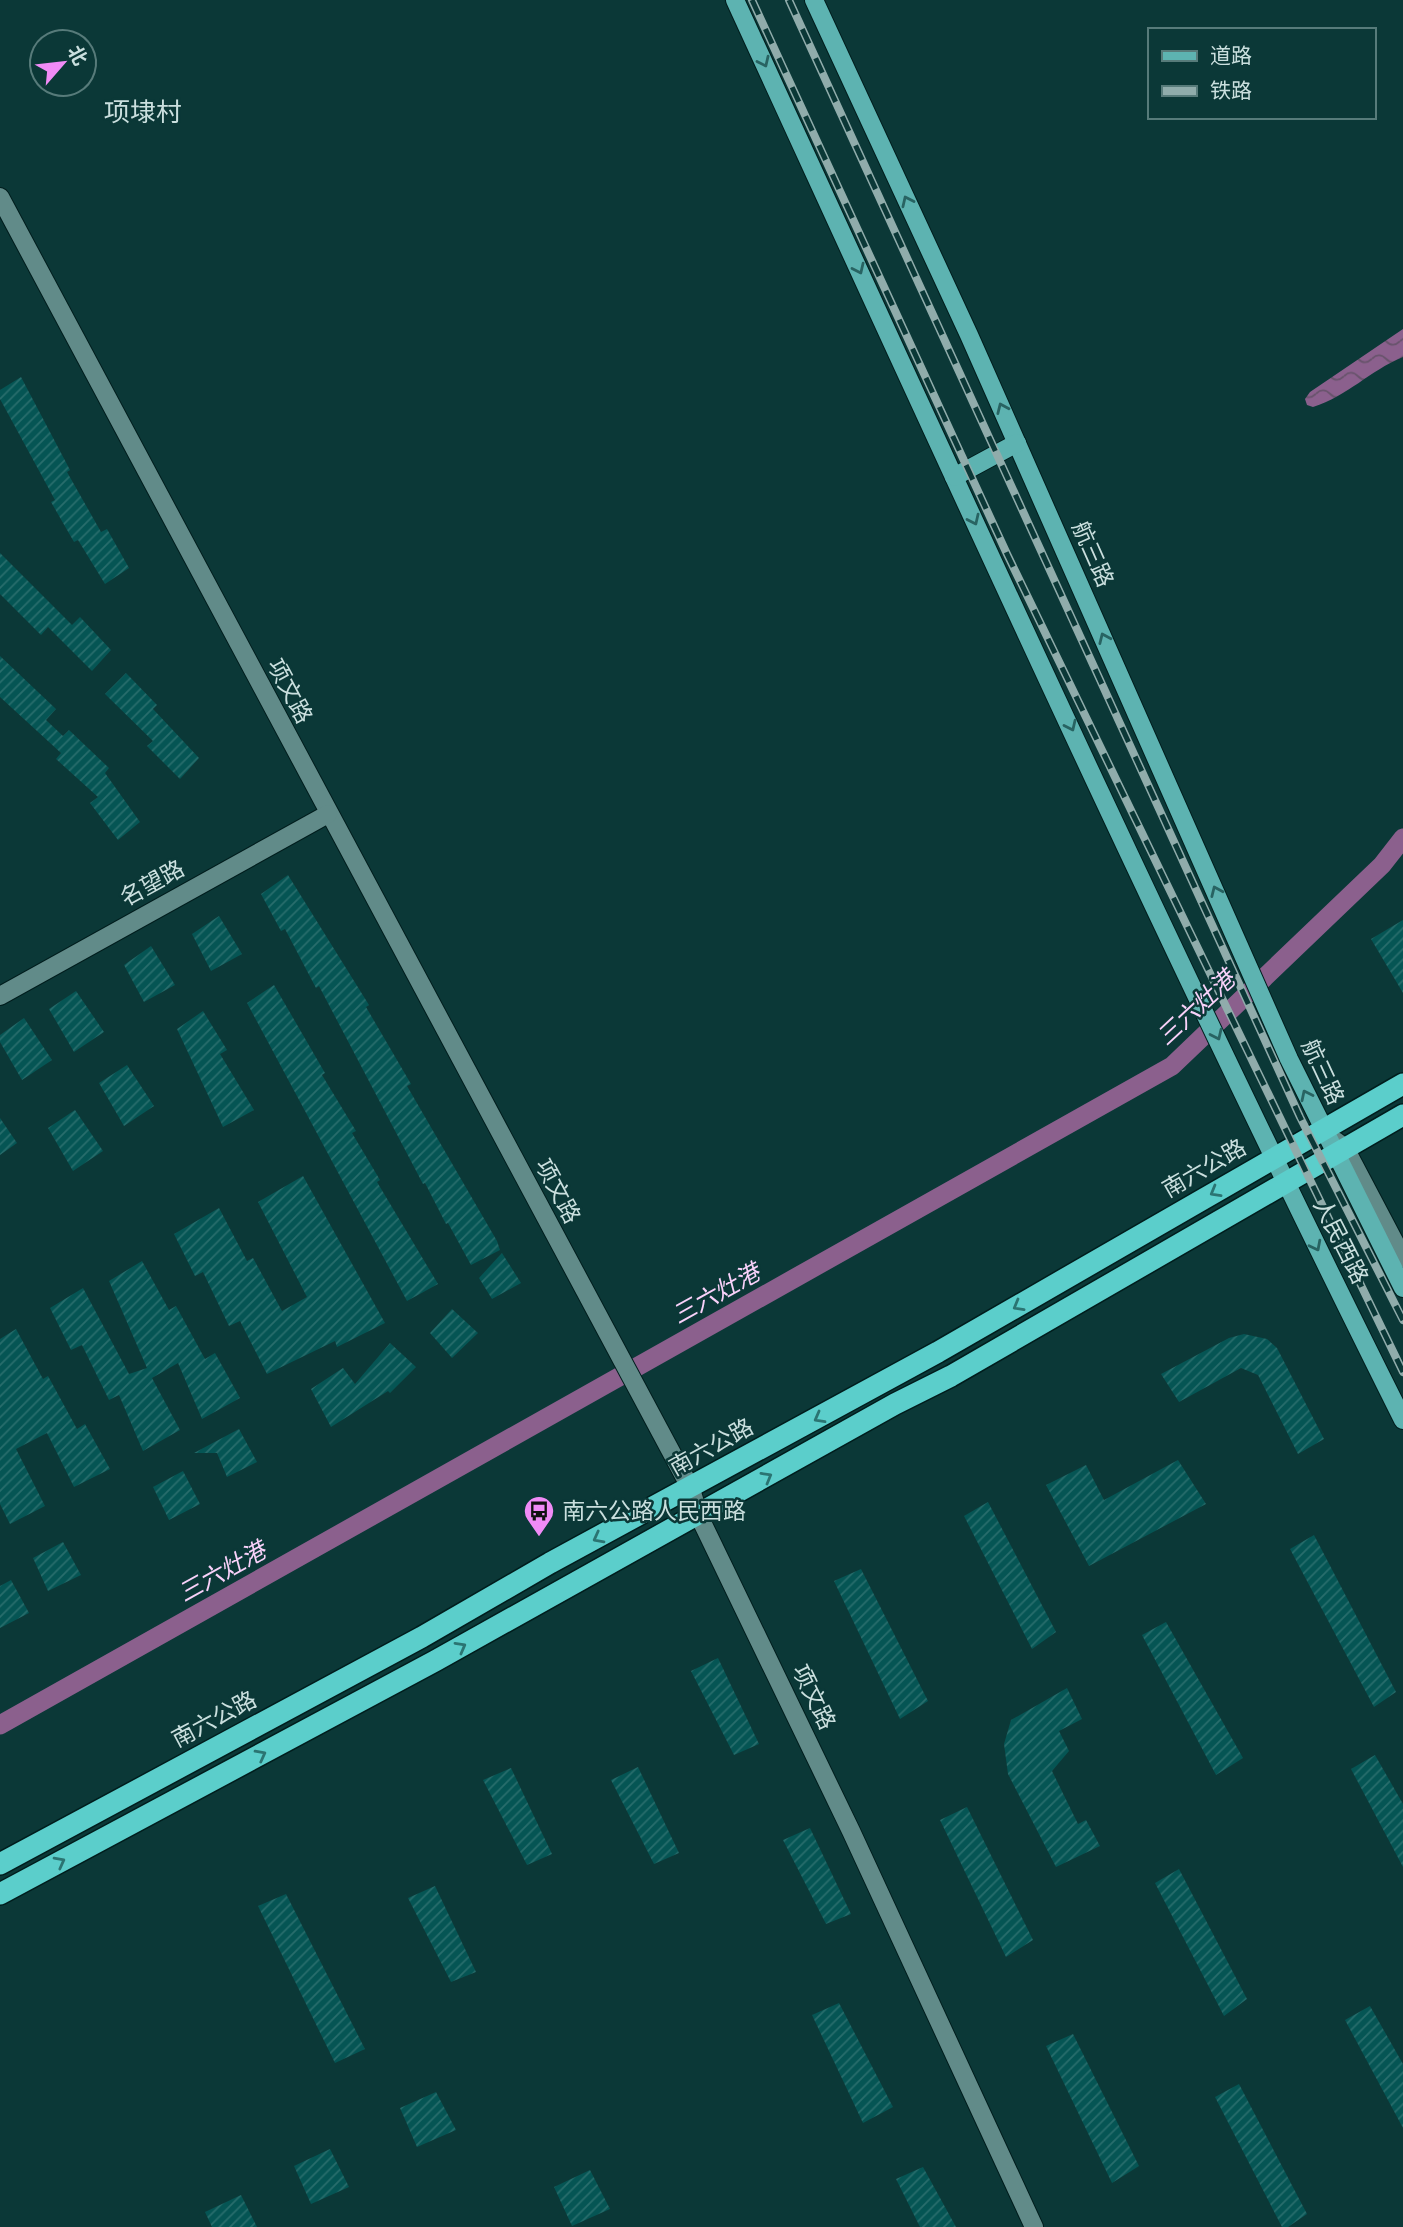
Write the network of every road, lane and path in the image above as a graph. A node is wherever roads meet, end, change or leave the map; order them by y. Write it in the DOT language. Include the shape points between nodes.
graph roads {
  1 [pos="735,0"];
  2 [pos="814,0"];
  3 [pos="0,197"];
  4 [pos="1017,443"];
  5 [pos="954,477"];
  6 [pos="328,814"];
  7 [pos="0,996"];
  8 [pos="1403,1084"];
  9 [pos="1403,1115"];
  10 [pos="1324,1130"];
  11 [pos="1341,1151"];
  12 [pos="1273,1158"];
  13 [pos="1286,1185"];
  14 [pos="1403,1258"];
  15 [pos="1403,1289"];
  16 [pos="1402,1419"];
  17 [pos="691,1489"];
  18 [pos="699,1516"];
  19 [pos="0,1864"];
  20 [pos="0,1894"];
  21 [pos="1034,2227"];
  1 -- 5 [label="main road, 人民西路, one-way"];
  4 -- 2 [label="main road, 航三路, one-way"];
  3 -- 6 [label="street, 项文路"];
  4 -- 5 [label="main road"];
  10 -- 4 [label="main road, 航三路, one-way"];
  5 -- 12 [label="main road, 人民西路, one-way"];
  6 -- 7 [label="street, 名望路"];
  6 -- 17 [label="street, 项文路"];
  8 -- 10 [label="highway, 南六公路"];
  9 -- 11 [label="highway"];
  10 -- 11 [label="street, 人民西路"];
  10 -- 12 [label="highway, 南六公路"];
  11 -- 13 [label="highway"];
  11 -- 14 [label="street, 人民西路"];
  11 -- 15 [label="main road, 人民西路"];
  12 -- 13 [label="main road, 人民西路"];
  12 -- 17 [label="highway, 南六公路, one-way"];
  13 -- 16 [label="main road, 人民西路, one-way"];
  18 -- 13 [label="highway, one-way"];
  17 -- 18 [label="street, 项文路"];
  17 -- 19 [label="highway, 南六公路, one-way"];
  20 -- 18 [label="highway, one-way"];
  18 -- 21 [label="street, 项文路" via="851,1830"];
}
